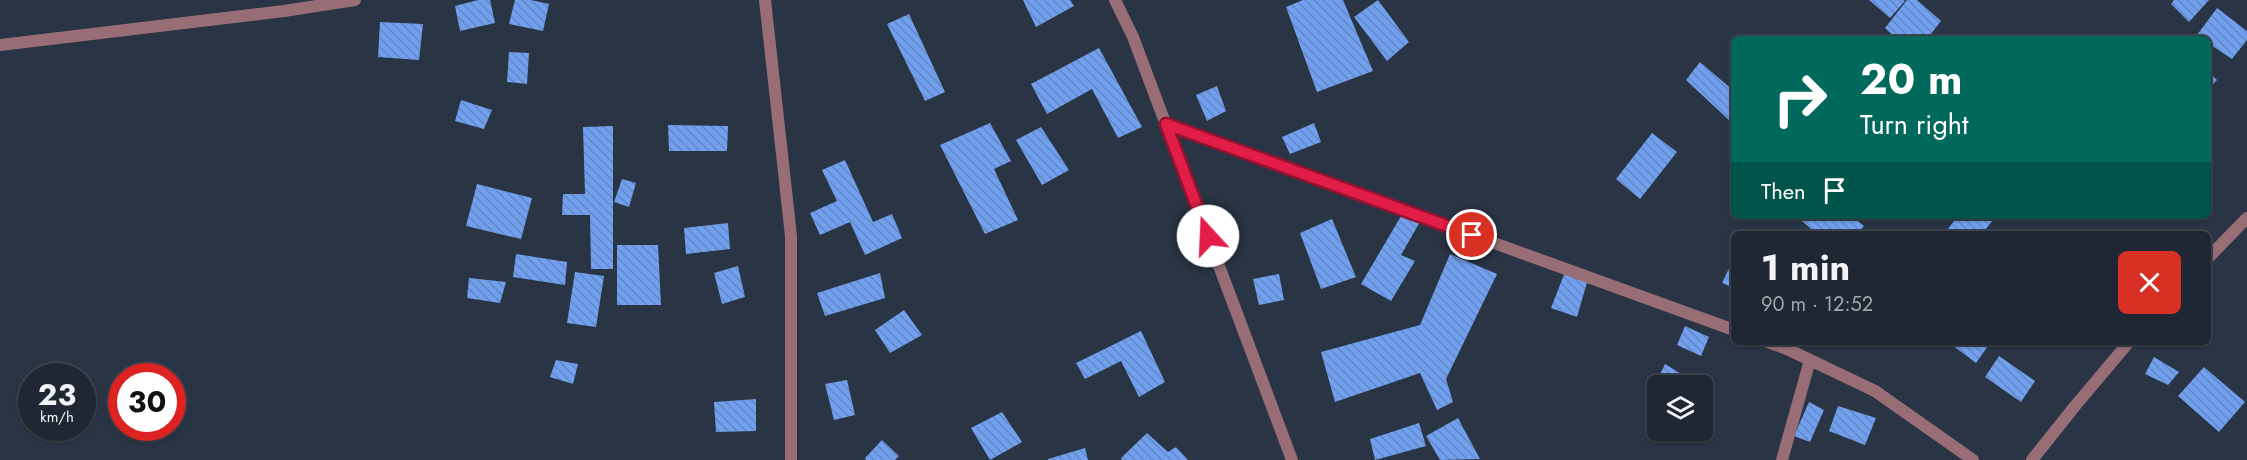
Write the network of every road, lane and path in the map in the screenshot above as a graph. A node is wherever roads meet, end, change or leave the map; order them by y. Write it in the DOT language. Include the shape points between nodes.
graph roads {
  1 [pos="355,0"];
  2 [pos="765,0"];
  3 [pos="1115,0"];
  4 [pos="0,45"];
  5 [pos="1166,124"];
  6 [pos="2247,218"];
  7 [pos="2211,255"];
  8 [pos="1731,329"];
  9 [pos="1775,345"];
  10 [pos="2127,345"];
  11 [pos="1810,360"];
  12 [pos="791,460"];
  13 [pos="1292,460"];
  14 [pos="1782,460"];
  15 [pos="1973,460"];
  16 [pos="2032,460"];
  1 -- 4 [label="street"];
  2 -- 12 [label="street" via="791,236"];
  3 -- 5 [label="street"];
  5 -- 8 [label="street"];
  5 -- 13 [label="street"];
  6 -- 7 [label="street"];
  9 -- 11 [label="street"];
  10 -- 16 [label="street"];
  11 -- 14 [label="street"];
  11 -- 15 [label="street" via="1875,391"];
}
